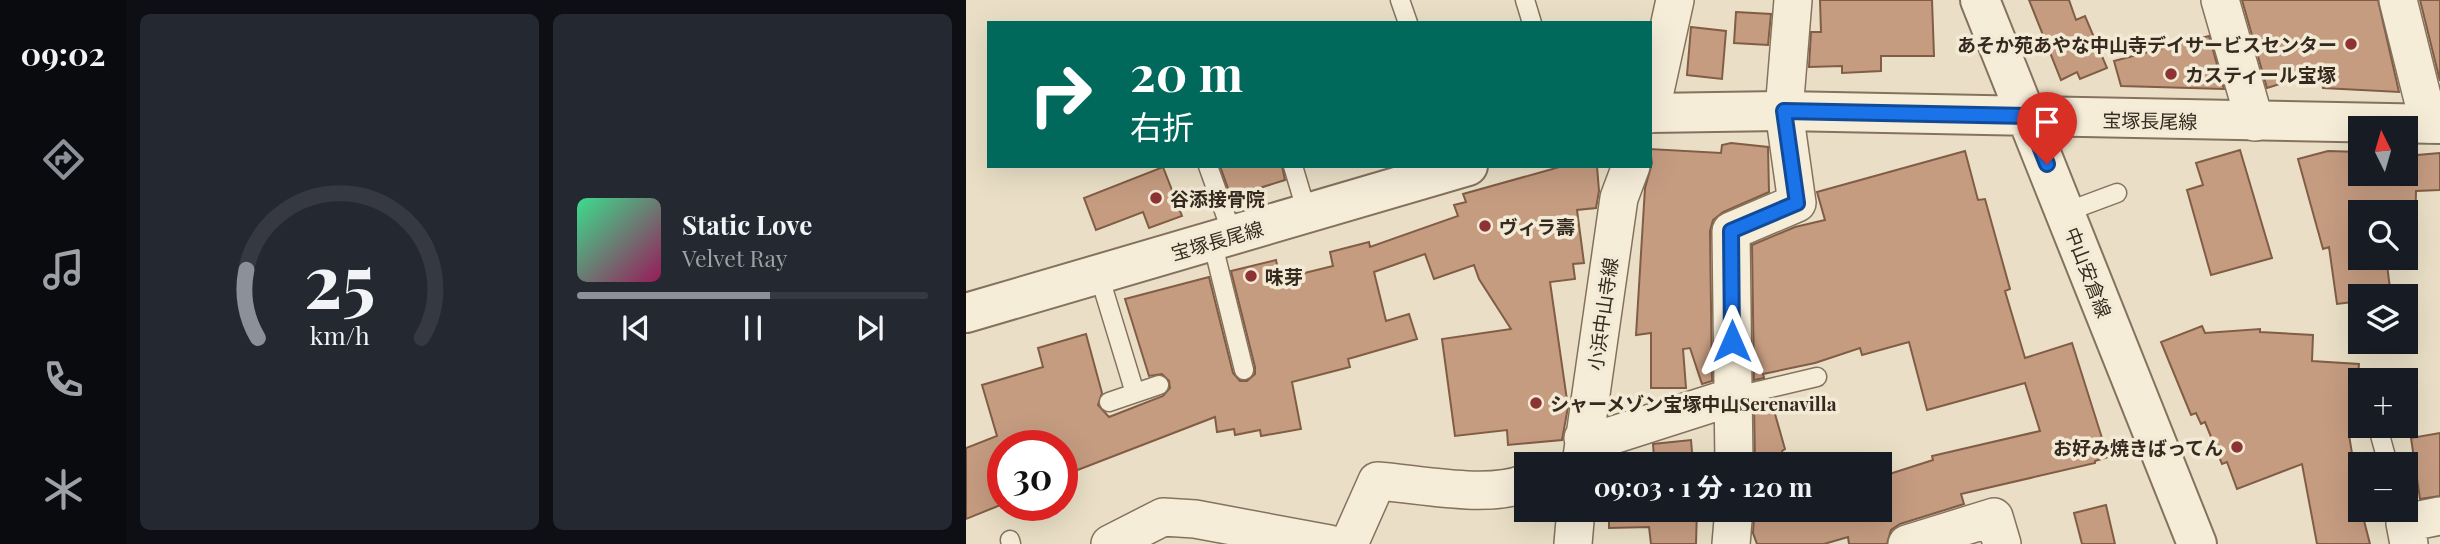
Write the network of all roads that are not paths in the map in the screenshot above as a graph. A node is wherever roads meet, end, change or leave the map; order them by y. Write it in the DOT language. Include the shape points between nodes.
graph roads {
  1 [pos="1399,0"];
  2 [pos="1525,0"];
  3 [pos="1675,0"];
  4 [pos="1793,0"];
  5 [pos="1980,0"];
  6 [pos="2220,0"];
  7 [pos="2398,0"];
  8 [pos="1407,21"];
  9 [pos="1531,21"];
  10 [pos="1652,105"];
  11 [pos="1784,111"];
  12 [pos="1652,114"];
  13 [pos="2028,116"];
  14 [pos="2255,122"];
  15 [pos="2434,124"];
  16 [pos="1208,168"];
  17 [pos="1294,168"];
  18 [pos="1461,168"];
  19 [pos="1630,168"];
  20 [pos="2118,193"];
  21 [pos="2066,212"];
  22 [pos="1307,214"];
  23 [pos="1222,239"];
  24 [pos="1099,275"];
  25 [pos="966,313"];
  26 [pos="1244,370"];
  27 [pos="1817,377"];
  28 [pos="1159,385"];
  29 [pos="1135,393"];
  30 [pos="1732,397"];
  31 [pos="1109,402"];
  32 [pos="1580,452"];
  33 [pos="1585,452"];
  34 [pos="1734,452"];
  35 [pos="1514,486"];
  36 [pos="2440,516"];
  37 [pos="1575,522"];
  38 [pos="1733,522"];
  39 [pos="2405,526"];
  40 [pos="1110,544"];
  41 [pos="1329,544"];
  42 [pos="1349,544"];
  43 [pos="1573,544"];
  44 [pos="1731,544"];
  45 [pos="1907,544"];
  46 [pos="2002,544"];
  47 [pos="2197,544"];
  1 -- 8 [label="lane"];
  2 -- 9 [label="lane"];
  3 -- 10 [label="street"];
  4 -- 11 [label="street"];
  5 -- 13 [label="street, 中山安倉線"];
  6 -- 14 [label="street"];
  7 -- 15 [label="street"];
  11 -- 12 [label="street, 宝塚長尾線"];
  11 -- 13 [label="street, 宝塚長尾線"];
  11 -- 30 [label="street" via="1797,203 1731,231"];
  13 -- 14 [label="street, 宝塚長尾線"];
  13 -- 21 [label="street, 中山安倉線"];
  14 -- 15 [label="street, 宝塚長尾線"];
  16 -- 23 [label="lane"];
  17 -- 22 [label="lane"];
  18 -- 22 [label="street, 宝塚長尾線"];
  19 -- 32 [label="street, 小浜中山寺線" via="1619,198"];
  20 -- 21 [label="lane"];
  21 -- 47 [label="street, 中山安倉線"];
  22 -- 23 [label="street, 宝塚長尾線"];
  23 -- 24 [label="street, 宝塚長尾線"];
  23 -- 26 [label="lane"];
  24 -- 25 [label="street, 宝塚長尾線"];
  24 -- 29 [label="lane"];
  27 -- 30 [label="lane"];
  28 -- 29 [label="lane"];
  29 -- 31 [label="lane"];
  30 -- 33 [label="street" via="1604,438"];
  30 -- 34 [label="street"];
  35 -- 42 [label="street" via="1479,489 1377,481"];
  36 -- 39 [label="street"];
  37 -- 43 [label="street"];
  38 -- 44 [label="street"];
  40 -- 41 [label="street" via="1163,517"];
  45 -- 46 [label="street" via="1994,517"];
}
